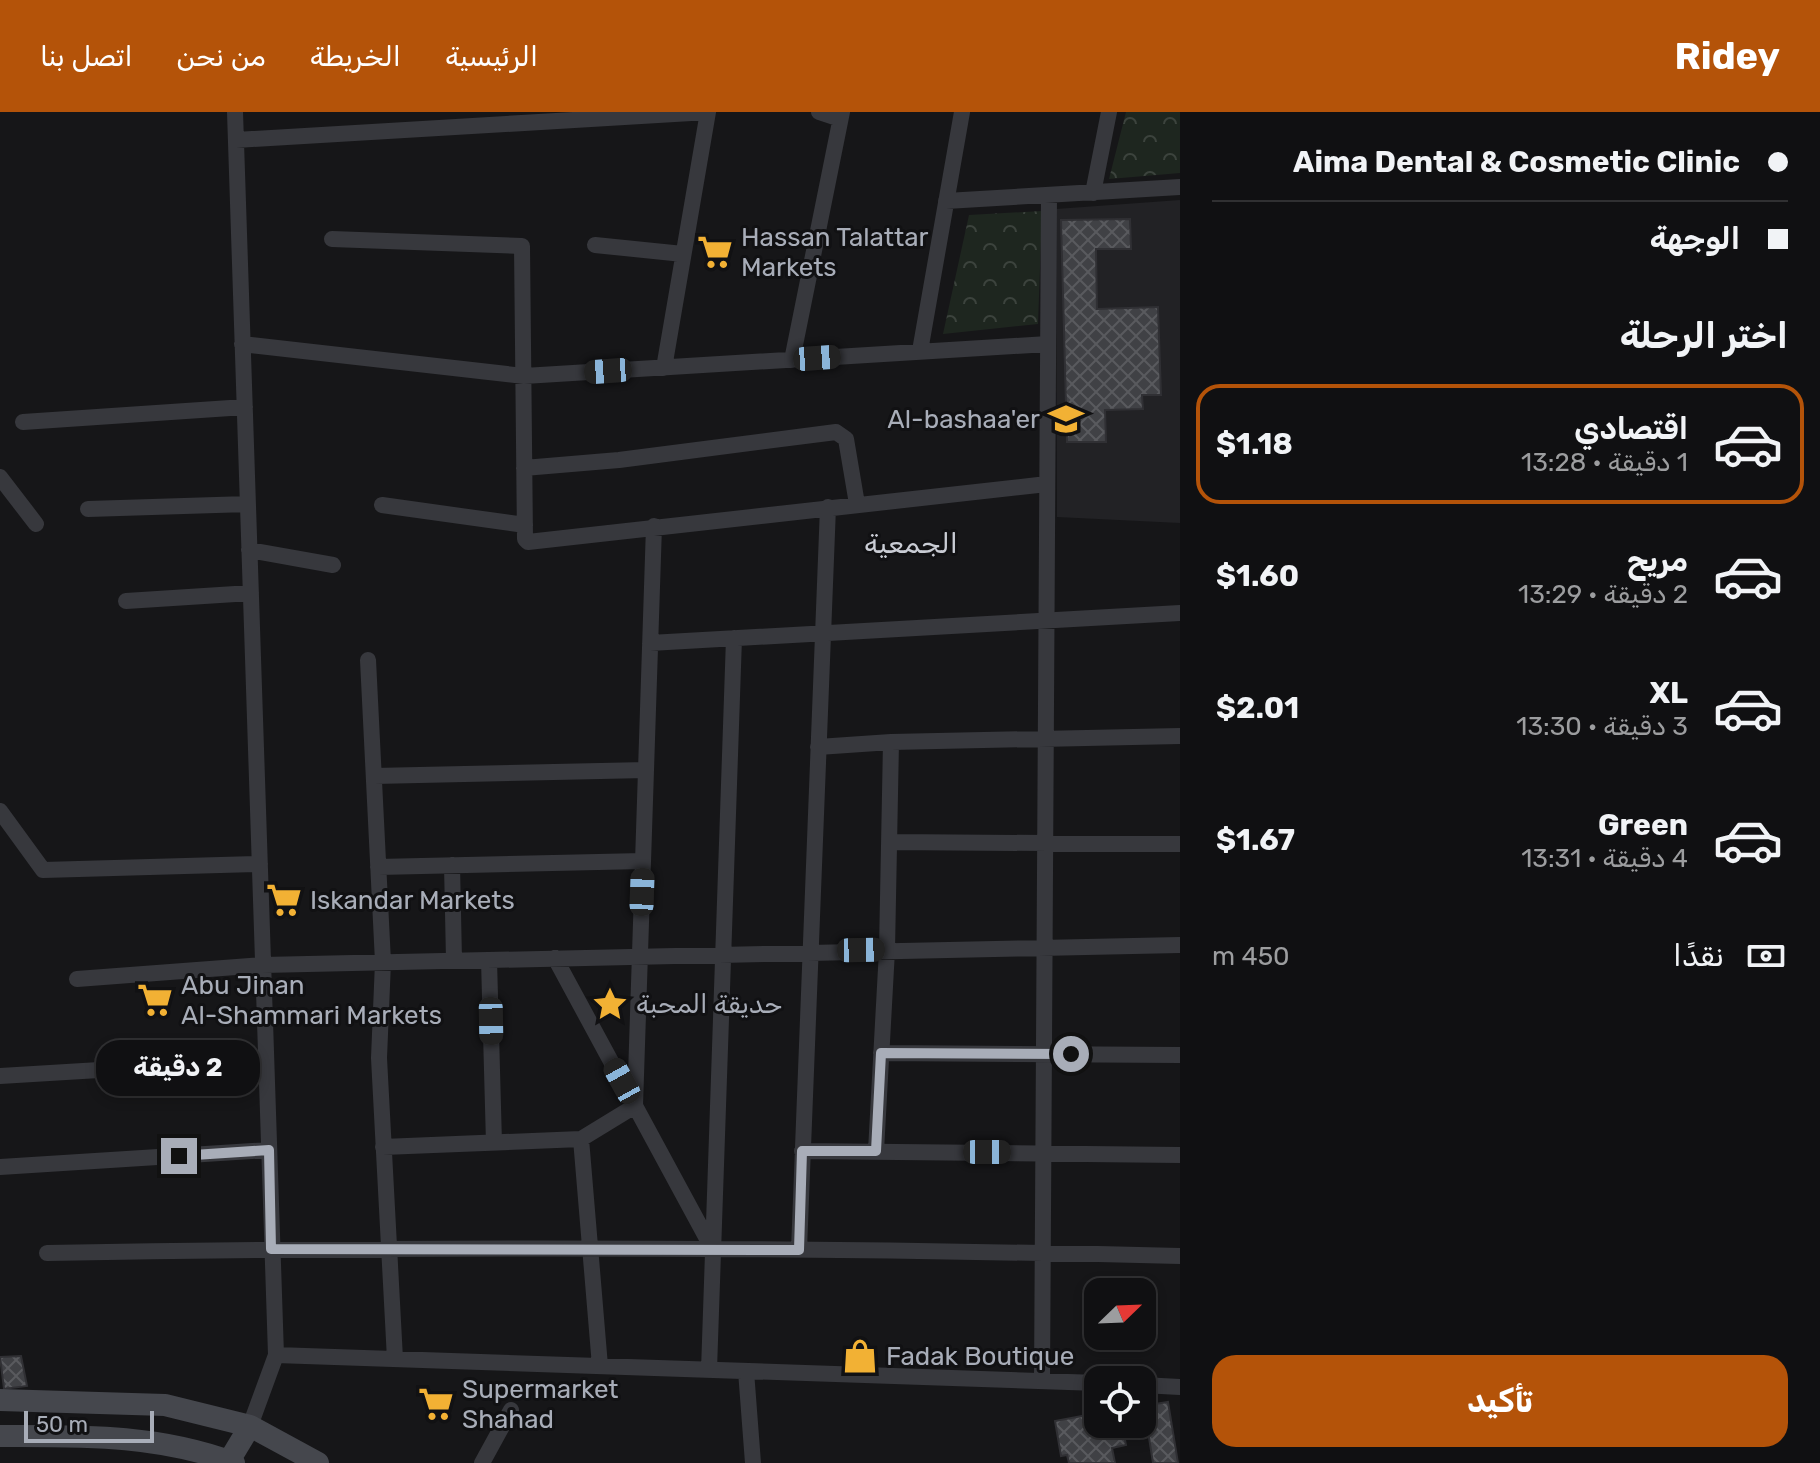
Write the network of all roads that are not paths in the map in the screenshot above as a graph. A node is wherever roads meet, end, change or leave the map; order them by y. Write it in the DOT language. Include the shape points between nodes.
graph roads {
  1 [pos="235,112"];
  2 [pos="819,112"];
  3 [pos="962,112"];
  4 [pos="1109,112"];
  5 [pos="841,116"];
  6 [pos="236,140"];
  7 [pos="1180,187"];
  8 [pos="1093,193"];
  9 [pos="1049,197"];
  10 [pos="946,201"];
  11 [pos="332,239"];
  12 [pos="595,245"];
  13 [pos="683,254"];
  14 [pos="242,344"];
  15 [pos="1048,344"];
  16 [pos="920,351"];
  17 [pos="792,360"];
  18 [pos="664,368"];
  19 [pos="524,376"];
  20 [pos="245,407"];
  21 [pos="23,422"];
  22 [pos="524,468"];
  23 [pos="0,477"];
  24 [pos="1047,484"];
  25 [pos="248,504"];
  26 [pos="857,504"];
  27 [pos="382,505"];
  28 [pos="828,507"];
  29 [pos="88,509"];
  30 [pos="36,524"];
  31 [pos="525,525"];
  32 [pos="654,526"];
  33 [pos="249,550"];
  34 [pos="333,565"];
  35 [pos="251,593"];
  36 [pos="126,601"];
  37 [pos="1180,613"];
  38 [pos="1046,620"];
  39 [pos="823,633"];
  40 [pos="734,638"];
  41 [pos="650,643"];
  42 [pos="368,660"];
  43 [pos="1180,736"];
  44 [pos="1046,738"];
  45 [pos="891,742"];
  46 [pos="818,747"];
  47 [pos="646,770"];
  48 [pos="374,776"];
  49 [pos="0,811"];
  50 [pos="890,842"];
  51 [pos="1045,843"];
  52 [pos="1180,844"];
  53 [pos="643,861"];
  54 [pos="260,864"];
  55 [pos="452,865"];
  56 [pos="378,867"];
  57 [pos="1180,945"];
  58 [pos="1044,946"];
  59 [pos="887,950"];
  60 [pos="810,952"];
  61 [pos="724,954"];
  62 [pos="640,956"];
  63 [pos="555,958"];
  64 [pos="454,960"];
  65 [pos="489,960"];
  66 [pos="383,962"];
  67 [pos="263,965"];
  68 [pos="77,979"];
  69 [pos="881,1053"];
  70 [pos="1044,1053"];
  71 [pos="1180,1055"];
  72 [pos="266,1060"];
  73 [pos="0,1076"];
  74 [pos="635,1106"];
  75 [pos="581,1139"];
  76 [pos="494,1143"];
  77 [pos="383,1147"];
  78 [pos="269,1150"];
  79 [pos="802,1151"];
  80 [pos="876,1151"];
  81 [pos="1043,1152"];
  82 [pos="1180,1155"];
  83 [pos="0,1167"];
  84 [pos="271,1249"];
  85 [pos="389,1249"];
  86 [pos="590,1249"];
  87 [pos="713,1250"];
  88 [pos="799,1250"];
  89 [pos="47,1253"];
  90 [pos="1043,1253"];
  91 [pos="1180,1256"];
  92 [pos="276,1355"];
  93 [pos="395,1359"];
  94 [pos="600,1366"];
  95 [pos="709,1370"];
  96 [pos="746,1371"];
  97 [pos="1042,1381"];
  98 [pos="1084,1382"];
  99 [pos="1156,1386"];
  100 [pos="1180,1387"];
  101 [pos="1,1397"];
  102 [pos="511,1410"];
  103 [pos="250,1426"];
  104 [pos="0,1436"];
  105 [pos="231,1462"];
  106 [pos="318,1463"];
  107 [pos="482,1463"];
  108 [pos="753,1463"];
  1 -- 6 [label="street"];
  2 -- 5 [label="street"];
  3 -- 10 [label="street"];
  4 -- 8 [label="street"];
  5 -- 17 [label="street"];
  6 -- 13 [label="street" via="708,112"];
  6 -- 14 [label="street"];
  7 -- 8 [label="street"];
  8 -- 9 [label="street"];
  9 -- 10 [label="street"];
  9 -- 15 [label="street"];
  10 -- 16 [label="street"];
  11 -- 19 [label="street" via="522,246"];
  12 -- 13 [label="street"];
  13 -- 18 [label="street"];
  14 -- 19 [label="street"];
  14 -- 20 [label="street"];
  15 -- 16 [label="street"];
  15 -- 24 [label="street"];
  16 -- 17 [label="street"];
  17 -- 18 [label="street"];
  18 -- 19 [label="street"];
  19 -- 22 [label="street"];
  20 -- 21 [label="street"];
  20 -- 25 [label="street"];
  22 -- 26 [label="street" via="836,432 846,439"];
  22 -- 31 [label="street"];
  23 -- 30 [label="street"];
  24 -- 26 [label="street"];
  24 -- 38 [label="street"];
  25 -- 29 [label="street"];
  25 -- 33 [label="street"];
  26 -- 28 [label="street"];
  27 -- 31 [label="street"];
  28 -- 32 [label="street"];
  28 -- 39 [label="street"];
  31 -- 32 [label="street" via="528,542"];
  32 -- 41 [label="street"];
  33 -- 34 [label="street"];
  33 -- 35 [label="street"];
  35 -- 36 [label="street"];
  35 -- 54 [label="street"];
  37 -- 38 [label="street"];
  38 -- 39 [label="street"];
  38 -- 44 [label="street"];
  39 -- 40 [label="street"];
  39 -- 46 [label="street"];
  40 -- 41 [label="street"];
  40 -- 61 [label="street"];
  41 -- 47 [label="street"];
  42 -- 48 [label="street"];
  43 -- 44 [label="street"];
  44 -- 45 [label="street"];
  44 -- 51 [label="street"];
  45 -- 46 [label="street"];
  45 -- 50 [label="street"];
  46 -- 60 [label="street"];
  47 -- 48 [label="street"];
  47 -- 53 [label="street"];
  48 -- 56 [label="street"];
  49 -- 54 [label="street" via="43,870"];
  50 -- 51 [label="street"];
  50 -- 59 [label="street"];
  51 -- 52 [label="street"];
  51 -- 58 [label="street"];
  53 -- 55 [label="street"];
  53 -- 62 [label="street"];
  54 -- 67 [label="street"];
  55 -- 56 [label="street"];
  55 -- 64 [label="street"];
  56 -- 66 [label="street"];
  57 -- 58 [label="street"];
  58 -- 59 [label="street"];
  58 -- 70 [label="street"];
  59 -- 60 [label="street"];
  59 -- 69 [label="street"];
  60 -- 61 [label="street"];
  60 -- 79 [label="street"];
  61 -- 62 [label="street"];
  61 -- 87 [label="street"];
  62 -- 63 [label="street"];
  62 -- 74 [label="street"];
  63 -- 65 [label="street"];
  63 -- 74 [label="street"];
  64 -- 65 [label="street"];
  64 -- 66 [label="street"];
  65 -- 76 [label="street"];
  66 -- 67 [label="street"];
  66 -- 77 [label="street"];
  67 -- 68 [label="street"];
  67 -- 72 [label="street"];
  69 -- 70 [label="street"];
  69 -- 80 [label="street"];
  70 -- 71 [label="street"];
  70 -- 81 [label="street"];
  72 -- 73 [label="street"];
  72 -- 78 [label="street"];
  74 -- 75 [label="street"];
  74 -- 87 [label="street"];
  75 -- 76 [label="street"];
  75 -- 86 [label="street"];
  76 -- 77 [label="street"];
  77 -- 85 [label="street"];
  78 -- 83 [label="street"];
  78 -- 84 [label="street"];
  79 -- 80 [label="street"];
  79 -- 88 [label="street"];
  80 -- 81 [label="street"];
  81 -- 82 [label="street"];
  81 -- 90 [label="street"];
  84 -- 85 [label="street"];
  84 -- 89 [label="street"];
  84 -- 92 [label="street"];
  85 -- 86 [label="street"];
  85 -- 93 [label="street"];
  86 -- 87 [label="street"];
  86 -- 94 [label="street"];
  87 -- 88 [label="street"];
  87 -- 95 [label="street"];
  88 -- 90 [label="street"];
  90 -- 91 [label="street"];
  90 -- 97 [label="street"];
  92 -- 93 [label="street"];
  92 -- 103 [label="street"];
  93 -- 94 [label="street"];
  94 -- 95 [label="street"];
  95 -- 96 [label="street"];
  96 -- 97 [label="street"];
  96 -- 108 [label="street"];
  97 -- 98 [label="street"];
  99 -- 100 [label="street"];
  101 -- 103 [label="main road" via="165,1405"];
  102 -- 107 [label="street"];
  103 -- 105 [label="main road"];
  103 -- 106 [label="main road"];
  104 -- 105 [label="main road" via="155,1440"];
}
